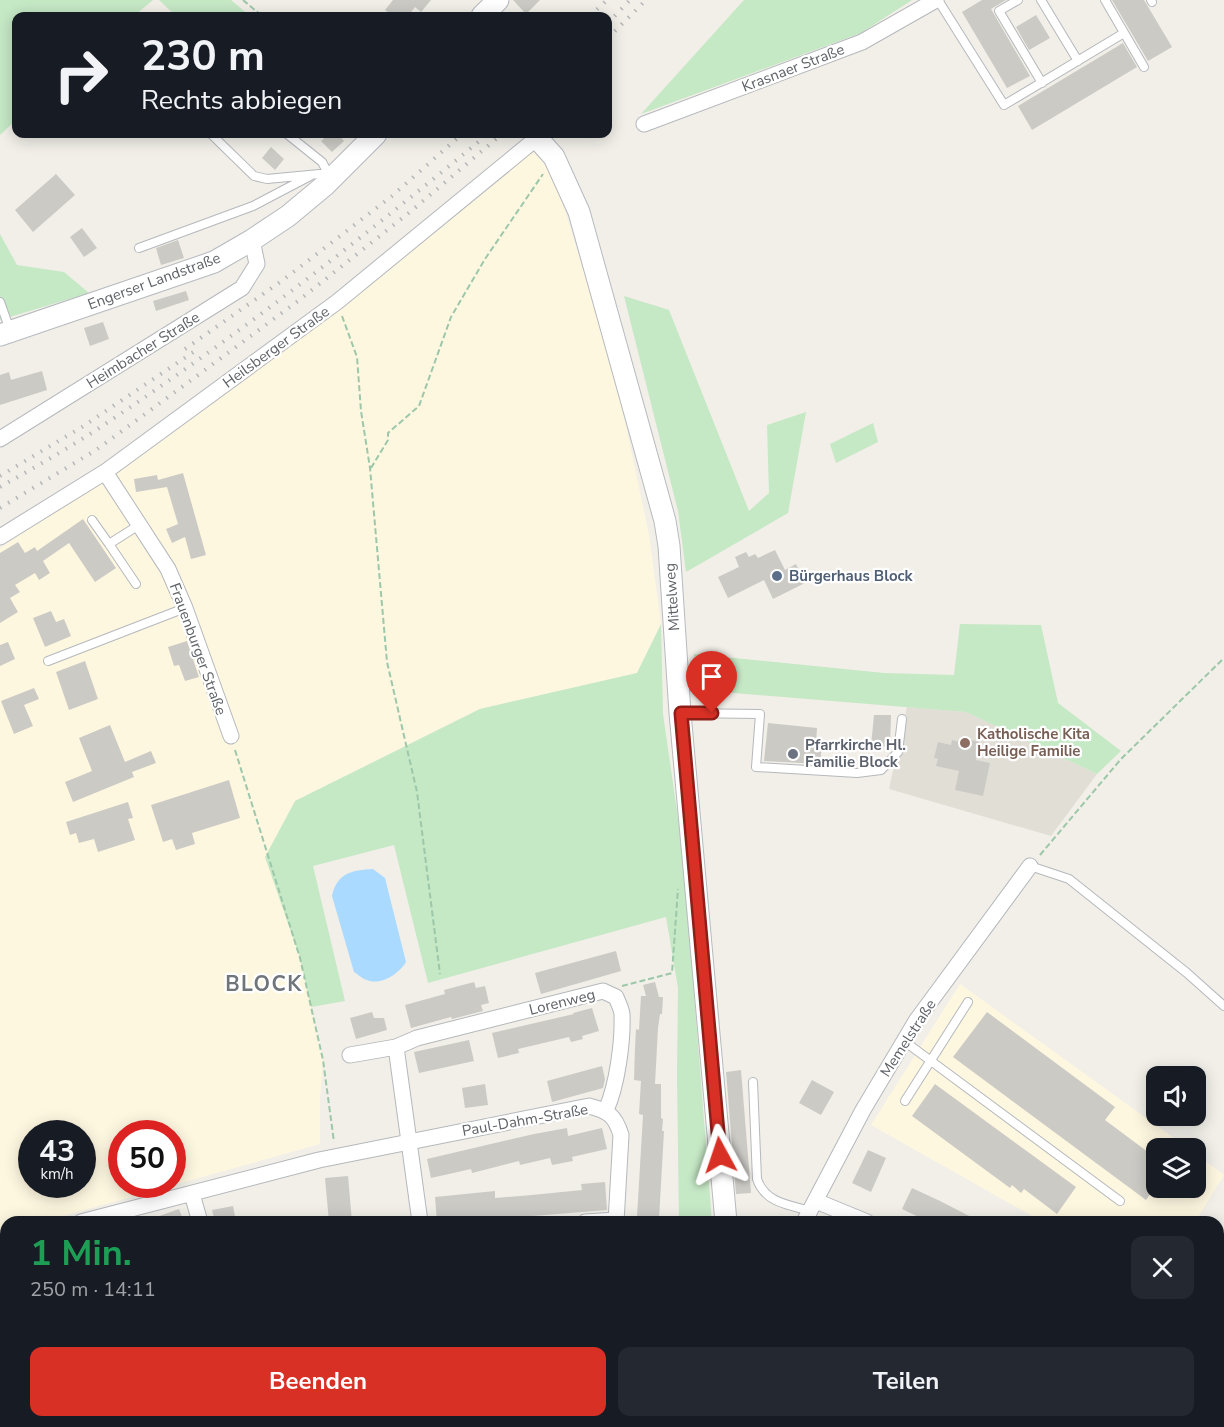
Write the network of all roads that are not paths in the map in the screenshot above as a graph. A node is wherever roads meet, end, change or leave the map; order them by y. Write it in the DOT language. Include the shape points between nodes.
graph roads {
  1 [pos="498,0"];
  2 [pos="937,0"];
  3 [pos="1018,0"];
  4 [pos="1041,0"];
  5 [pos="1105,0"];
  6 [pos="486,12"];
  7 [pos="1124,33"];
  8 [pos="1078,61"];
  9 [pos="1144,67"];
  10 [pos="1042,82"];
  11 [pos="644,123"];
  12 [pos="216,138"];
  13 [pos="292,138"];
  14 [pos="372,138"];
  15 [pos="537,138"];
  16 [pos="333,173"];
  17 [pos="312,175"];
  18 [pos="252,240"];
  19 [pos="139,248"];
  20 [pos="0,302"];
  21 [pos="5,333"];
  22 [pos="0,439"];
  23 [pos="105,472"];
  24 [pos="92,520"];
  25 [pos="139,525"];
  26 [pos="0,537"];
  27 [pos="109,544"];
  28 [pos="136,584"];
  29 [pos="185,608"];
  30 [pos="48,661"];
  31 [pos="681,713"];
  32 [pos="902,718"];
  33 [pos="231,736"];
  34 [pos="1030,866"];
  35 [pos="968,1002"];
  36 [pos="1224,1006"];
  37 [pos="904,1041"];
  38 [pos="396,1047"];
  39 [pos="350,1055"];
  40 [pos="930,1061"];
  41 [pos="753,1082"];
  42 [pos="905,1101"];
  43 [pos="606,1110"];
  44 [pos="409,1142"];
  45 [pos="192,1194"];
  46 [pos="1120,1201"];
  47 [pos="810,1212"];
  48 [pos="105,1216"];
  49 [pos="198,1216"];
  50 [pos="419,1216"];
  51 [pos="616,1216"];
  52 [pos="725,1216"];
  53 [pos="833,1216"];
  1 -- 6 [label="main road"];
  2 -- 10 [label="lane" via="1004,105"];
  2 -- 11 [label="street, Krasnaer Straße" via="862,42"];
  3 -- 10 [label="lane" via="999,11"];
  4 -- 8 [label="lane"];
  5 -- 7 [label="lane"];
  7 -- 8 [label="lane"];
  7 -- 9 [label="lane"];
  8 -- 10 [label="lane"];
  12 -- 17 [label="lane" via="254,176"];
  13 -- 16 [label="lane"];
  14 -- 16 [label="main road, Engerser Landstraße"];
  15 -- 23 [label="street, Heilsberger Straße" via="337,302"];
  15 -- 31 [label="main road, Mittelweg" via="554,157 579,212 665,521"];
  16 -- 17 [label="lane"];
  16 -- 18 [label="main road, Engerser Landstraße" via="288,216"];
  17 -- 19 [label="lane" via="253,206"];
  18 -- 21 [label="main road, Engerser Landstraße" via="204,266"];
  18 -- 22 [label="street, Heimbacher Straße" via="256,264 242,288"];
  20 -- 21 [label="lane"];
  23 -- 25 [label="street, Frauenburger Straße"];
  23 -- 26 [label="street, Heilsberger Straße"];
  24 -- 27 [label="lane"];
  25 -- 27 [label="lane"];
  25 -- 29 [label="street, Frauenburger Straße" via="168,569"];
  27 -- 28 [label="lane"];
  29 -- 30 [label="lane"];
  29 -- 33 [label="street, Frauenburger Straße"];
  31 -- 32 [label="lane" via="760,714 756,767 858,773 881,770 898,752"];
  31 -- 52 [label="main road, Mittelweg"];
  34 -- 36 [label="lane" via="1069,879"];
  34 -- 37 [label="street, Memelstraße"];
  35 -- 40 [label="lane"];
  37 -- 40 [label="lane"];
  37 -- 47 [label="street, Memelstraße"];
  38 -- 39 [label="street, Lorenweg"];
  38 -- 43 [label="street, Lorenweg" via="417,1038 603,992 616,997 622,1013 613,1096"];
  38 -- 44 [label="street"];
  40 -- 42 [label="lane"];
  40 -- 46 [label="lane"];
  41 -- 47 [label="lane" via="759,1187 776,1201"];
  43 -- 44 [label="street, Paul-Dahm-Straße" via="589,1106"];
  43 -- 51 [label="street, Paul-Dahm-Straße" via="621,1135"];
  44 -- 45 [label="street, Paul-Dahm-Straße"];
  44 -- 50 [label="street"];
  45 -- 48 [label="street, Paul-Dahm-Straße"];
  45 -- 49 [label="street"];
  47 -- 53 [label="street"];
}
